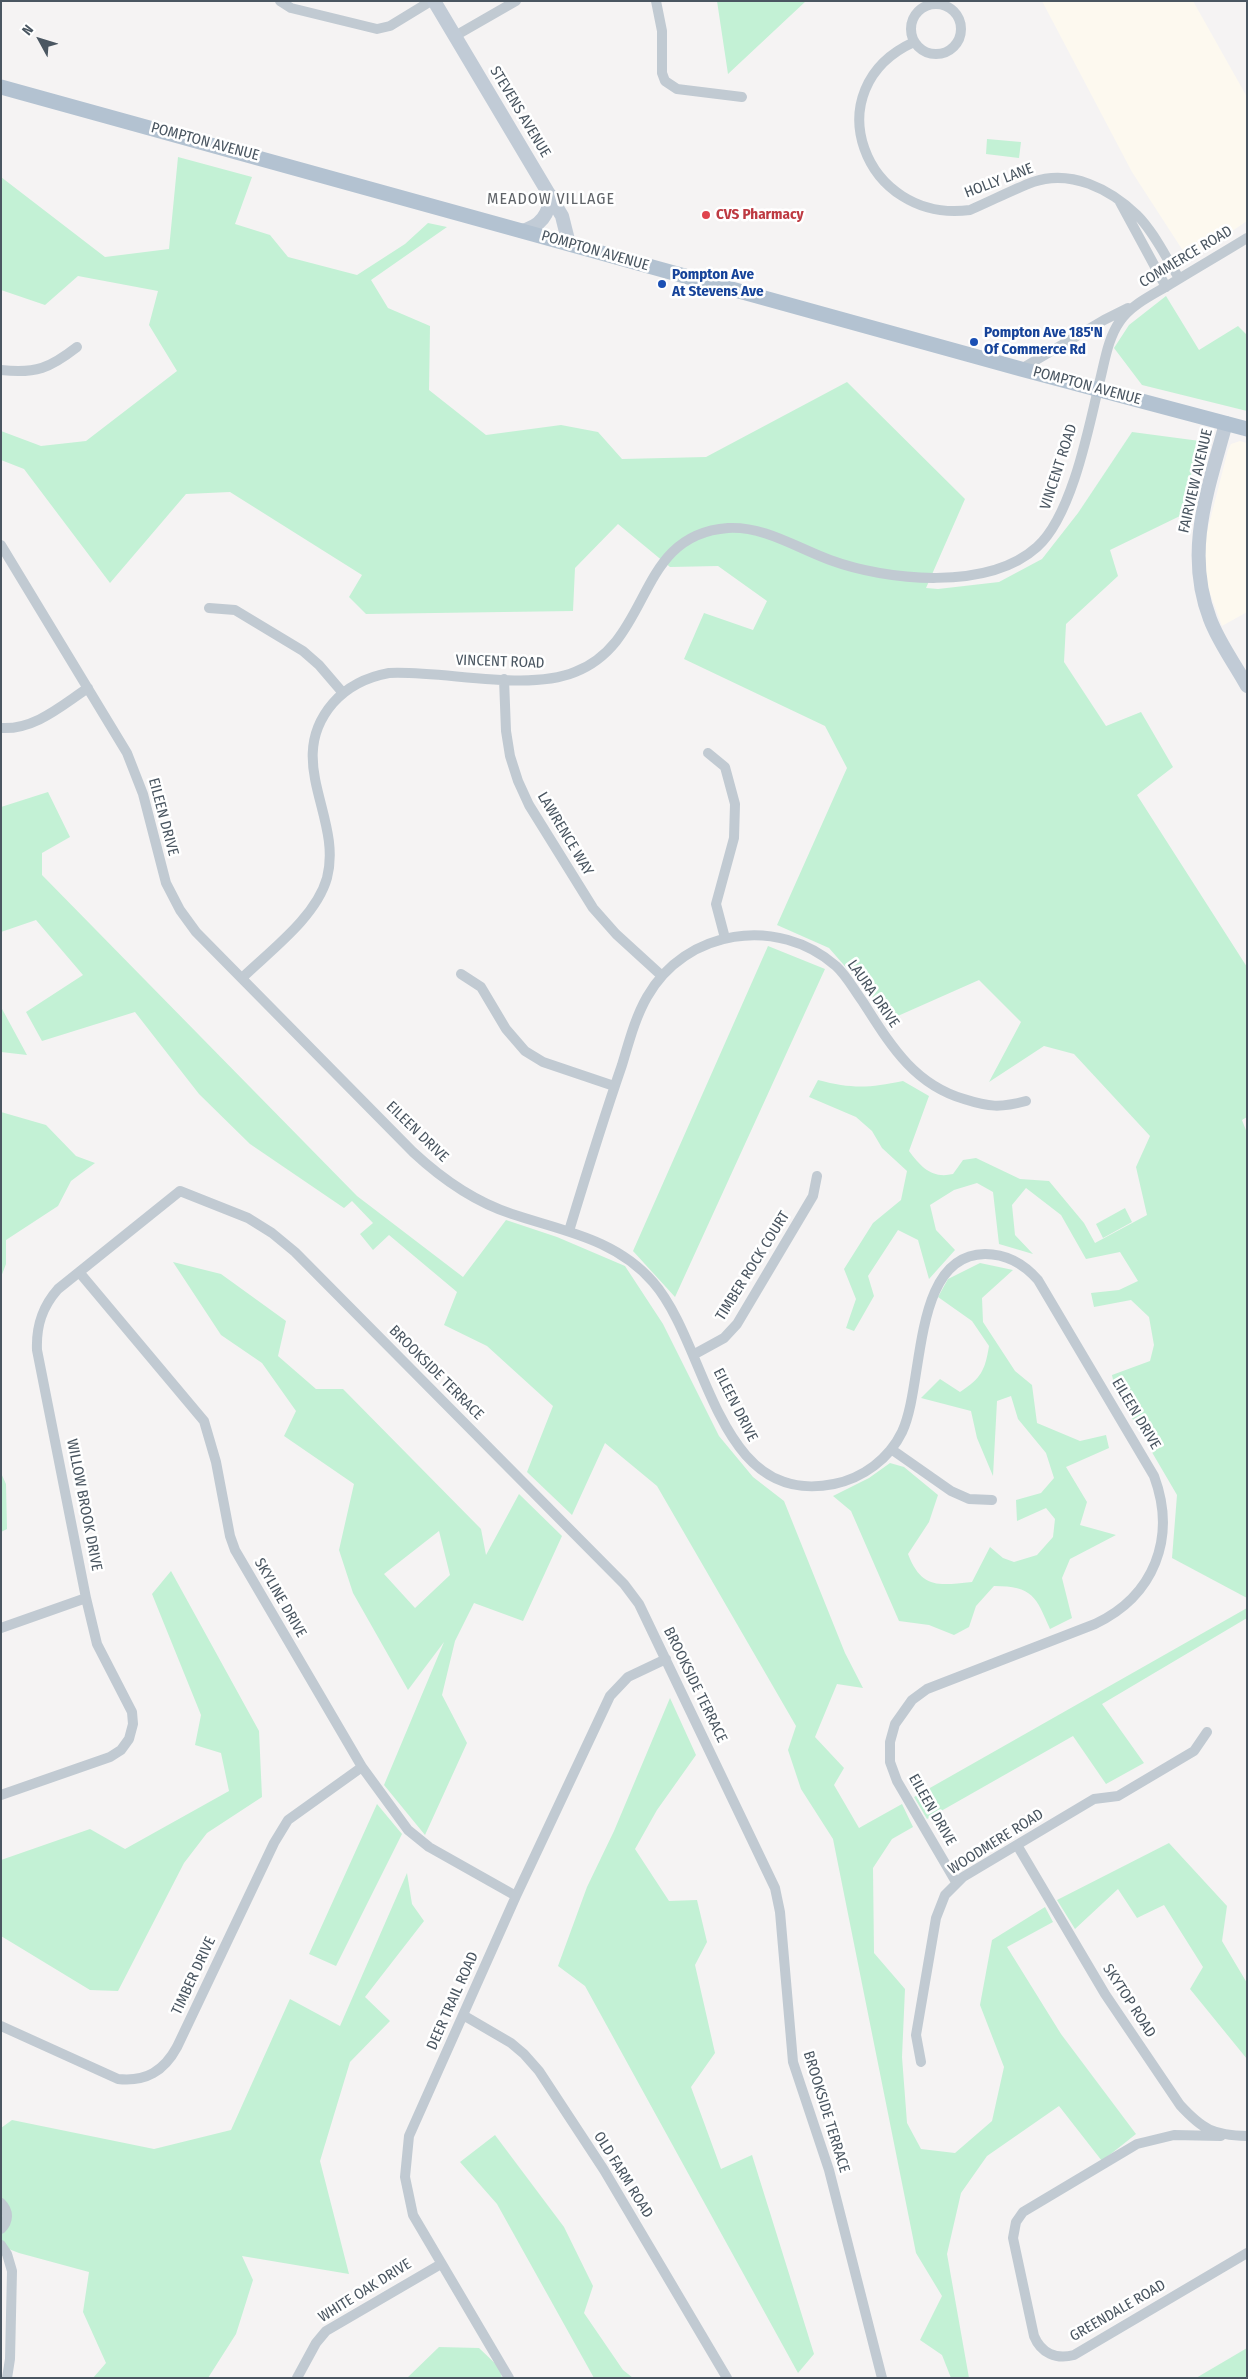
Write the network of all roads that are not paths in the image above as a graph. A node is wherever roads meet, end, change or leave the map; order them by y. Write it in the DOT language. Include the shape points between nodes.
graph roads {
  1 [pos="280,1"];
  2 [pos="432,1"];
  3 [pos="516,1"];
  4 [pos="656,1"];
  5 [pos="455,36"];
  6 [pos="914,42"];
  7 [pos="1,88"];
  8 [pos="742,97"];
  9 [pos="550,195"];
  10 [pos="1118,199"];
  11 [pos="522,231"];
  12 [pos="1247,238"];
  13 [pos="569,244"];
  14 [pos="1179,278"];
  15 [pos="1166,286"];
  16 [pos="1140,302"];
  17 [pos="77,347"];
  18 [pos="1021,369"];
  19 [pos="1,370"];
  20 [pos="1098,389"];
  21 [pos="1226,423"];
  22 [pos="1247,429"];
  23 [pos="1,545"];
  24 [pos="209,608"];
  25 [pos="504,679"];
  26 [pos="1247,686"];
  27 [pos="88,688"];
  28 [pos="343,693"];
  29 [pos="1,728"];
  30 [pos="708,753"];
  31 [pos="725,938"];
  32 [pos="460,974"];
  33 [pos="662,976"];
  34 [pos="242,978"];
  35 [pos="614,1086"];
  36 [pos="1026,1101"];
  37 [pos="817,1176"];
  38 [pos="180,1191"];
  39 [pos="569,1231"];
  40 [pos="79,1272"];
  41 [pos="693,1355"];
  42 [pos="891,1449"];
  43 [pos="992,1500"];
  44 [pos="86,1598"];
  45 [pos="1,1628"];
  46 [pos="666,1659"];
  47 [pos="1207,1732"];
  48 [pos="362,1768"];
  49 [pos="1,1795"];
  50 [pos="1017,1846"];
  51 [pos="956,1882"];
  52 [pos="516,1896"];
  53 [pos="463,2015"];
  54 [pos="1,2026"];
  55 [pos="921,2062"];
  56 [pos="1221,2136"];
  57 [pos="1247,2136"];
  58 [pos="1,2203"];
  59 [pos="1,2229"];
  60 [pos="1,2245"];
  61 [pos="1247,2253"];
  62 [pos="441,2264"];
  63 [pos="7,2378"];
  64 [pos="298,2378"];
  65 [pos="509,2378"];
  66 [pos="727,2378"];
  67 [pos="882,2378"];
  1 -- 2 [label="street" via="291,8 377,29 390,26"];
  2 -- 5 [label="main road, STEVENS AVENUE"];
  3 -- 5 [label="street"];
  4 -- 8 [label="street" via="662,31 662,73 666,81 677,89"];
  5 -- 9 [label="main road, STEVENS AVENUE"];
  6 -- 6 [label="street" via="935,54 950,50 956,44 961,29 955,14 942,5 926,7 919,12 912,26"];
  6 -- 10 [label="street, HOLLY LANE" via="881,65 865,90 860,109 859,128 867,157 882,180 897,194 925,208 958,211 979,206 1033,182 1060,178 1093,185"];
  7 -- 11 [label="main road, POMPTON AVENUE"];
  9 -- 11 [label="main road" via="544,218 536,226"];
  9 -- 13 [label="main road, STEVENS AVENUE" via="562,216"];
  10 -- 14 [label="street, HOLLY LANE" via="1138,216"];
  10 -- 15 [label="street"];
  11 -- 13 [label="main road, POMPTON AVENUE"];
  12 -- 14 [label="street, COMMERCE ROAD"];
  13 -- 18 [label="main road, POMPTON AVENUE"];
  14 -- 15 [label="street, COMMERCE ROAD"];
  15 -- 16 [label="street, COMMERCE ROAD"];
  16 -- 18 [label="street, COMMERCE ROAD"];
  16 -- 20 [label="street, COMMERCE ROAD" via="1126,314 1112,336"];
  17 -- 19 [label="street" via="46,367"];
  18 -- 20 [label="main road, POMPTON AVENUE"];
  20 -- 21 [label="main road, POMPTON AVENUE"];
  20 -- 25 [label="street, VINCENT ROAD" via="1073,483 1061,514 1038,546 1010,564 959,576 900,576 842,564 757,530 716,530 687,541 663,562 651,579 629,626 596,661 576,672 553,678"];
  21 -- 22 [label="main road, POMPTON AVENUE"];
  21 -- 26 [label="main road, FAIRVIEW AVENUE" via="1200,524 1198,567 1202,597 1210,619"];
  23 -- 27 [label="street, EILEEN DRIVE"];
  24 -- 28 [label="street" via="235,610 303,652"];
  25 -- 28 [label="street, VINCENT ROAD" via="389,673 360,682"];
  25 -- 33 [label="street, LAWRENCE WAY" via="510,756 529,805 593,908"];
  27 -- 29 [label="street" via="36,722 19,728"];
  27 -- 34 [label="street, EILEEN DRIVE" via="134,767 161,869 173,897 196,932"];
  28 -- 34 [label="street, VINCENT ROAD" via="324,715 312,751 314,780 330,847 320,896 307,914"];
  30 -- 31 [label="street" via="726,768 736,804 734,838 716,904"];
  31 -- 33 [label="street, LAURA DRIVE" via="688,954"];
  31 -- 36 [label="street, LAURA DRIVE" via="770,936 794,941 817,952 846,976 895,1052 924,1080 956,1097 993,1106"];
  32 -- 35 [label="street" via="481,987 506,1029 525,1051 553,1066"];
  33 -- 35 [label="street, LAURA DRIVE" via="642,1008"];
  34 -- 39 [label="street, EILEEN DRIVE" via="438,1174 496,1208"];
  35 -- 39 [label="street, LAURA DRIVE"];
  37 -- 41 [label="street, TIMBER ROCK COURT" via="812,1196 737,1324 724,1338"];
  38 -- 40 [label="street, WILLOW BROOK DRIVE"];
  38 -- 46 [label="street, BROOKSIDE TERRACE" via="248,1218 295,1252 624,1584 639,1604"];
  39 -- 41 [label="street, EILEEN DRIVE" via="612,1248 643,1271 668,1302"];
  40 -- 44 [label="street, WILLOW BROOK DRIVE" via="46,1304 36,1340"];
  40 -- 48 [label="street, SKYLINE DRIVE" via="204,1421 235,1550"];
  41 -- 42 [label="street, EILEEN DRIVE" via="734,1442 757,1467 776,1478 809,1486 843,1482 874,1466"];
  42 -- 43 [label="street" via="952,1491 969,1499"];
  42 -- 51 [label="street, EILEEN DRIVE" via="909,1411 937,1283 963,1260 979,1255 996,1255 1026,1268 1042,1287 1149,1466 1162,1499 1163,1536 1157,1559 1147,1580 1124,1606 1095,1624 927,1689 900,1715 890,1742 893,1771"];
  44 -- 45 [label="street"];
  44 -- 49 [label="street, WILLOW BROOK DRIVE" via="97,1644 131,1707 133,1724 129,1739 110,1757"];
  46 -- 52 [label="street, DEER TRAIL ROAD" via="628,1677 610,1696"];
  46 -- 67 [label="street, BROOKSIDE TERRACE" via="775,1888 780,1912 792,2062 829,2170"];
  47 -- 50 [label="street, WOODMERE ROAD" via="1194,1752 1118,1796 1094,1799"];
  48 -- 52 [label="street, SKYLINE DRIVE" via="408,1830 429,1847"];
  48 -- 54 [label="street, TIMBER DRIVE" via="288,1820 177,2046 158,2071 139,2079 118,2079"];
  50 -- 51 [label="street, WOODMERE ROAD"];
  50 -- 56 [label="street, SKYTOP ROAD" via="1105,1994 1180,2105"];
  51 -- 55 [label="street, WOODMERE ROAD" via="945,1895 936,1918 916,2035"];
  52 -- 53 [label="street, DEER TRAIL ROAD"];
  53 -- 62 [label="street, DEER TRAIL ROAD" via="409,2136 405,2164 406,2190 413,2215"];
  53 -- 66 [label="street, OLD FARM ROAD" via="511,2043 539,2071 604,2170"];
  56 -- 57 [label="street"];
  56 -- 61 [label="street, GREENDALE ROAD" via="1165,2136 1137,2144 1027,2208 1014,2227 1014,2243 1034,2336 1045,2352 1057,2357 1074,2355"];
  58 -- 59 [label="street" via="8,2214"];
  60 -- 63 [label="street" via="12,2271"];
  62 -- 64 [label="street, WHITE OAK DRIVE" via="326,2331"];
  62 -- 65 [label="street, DEER TRAIL ROAD"];
}
